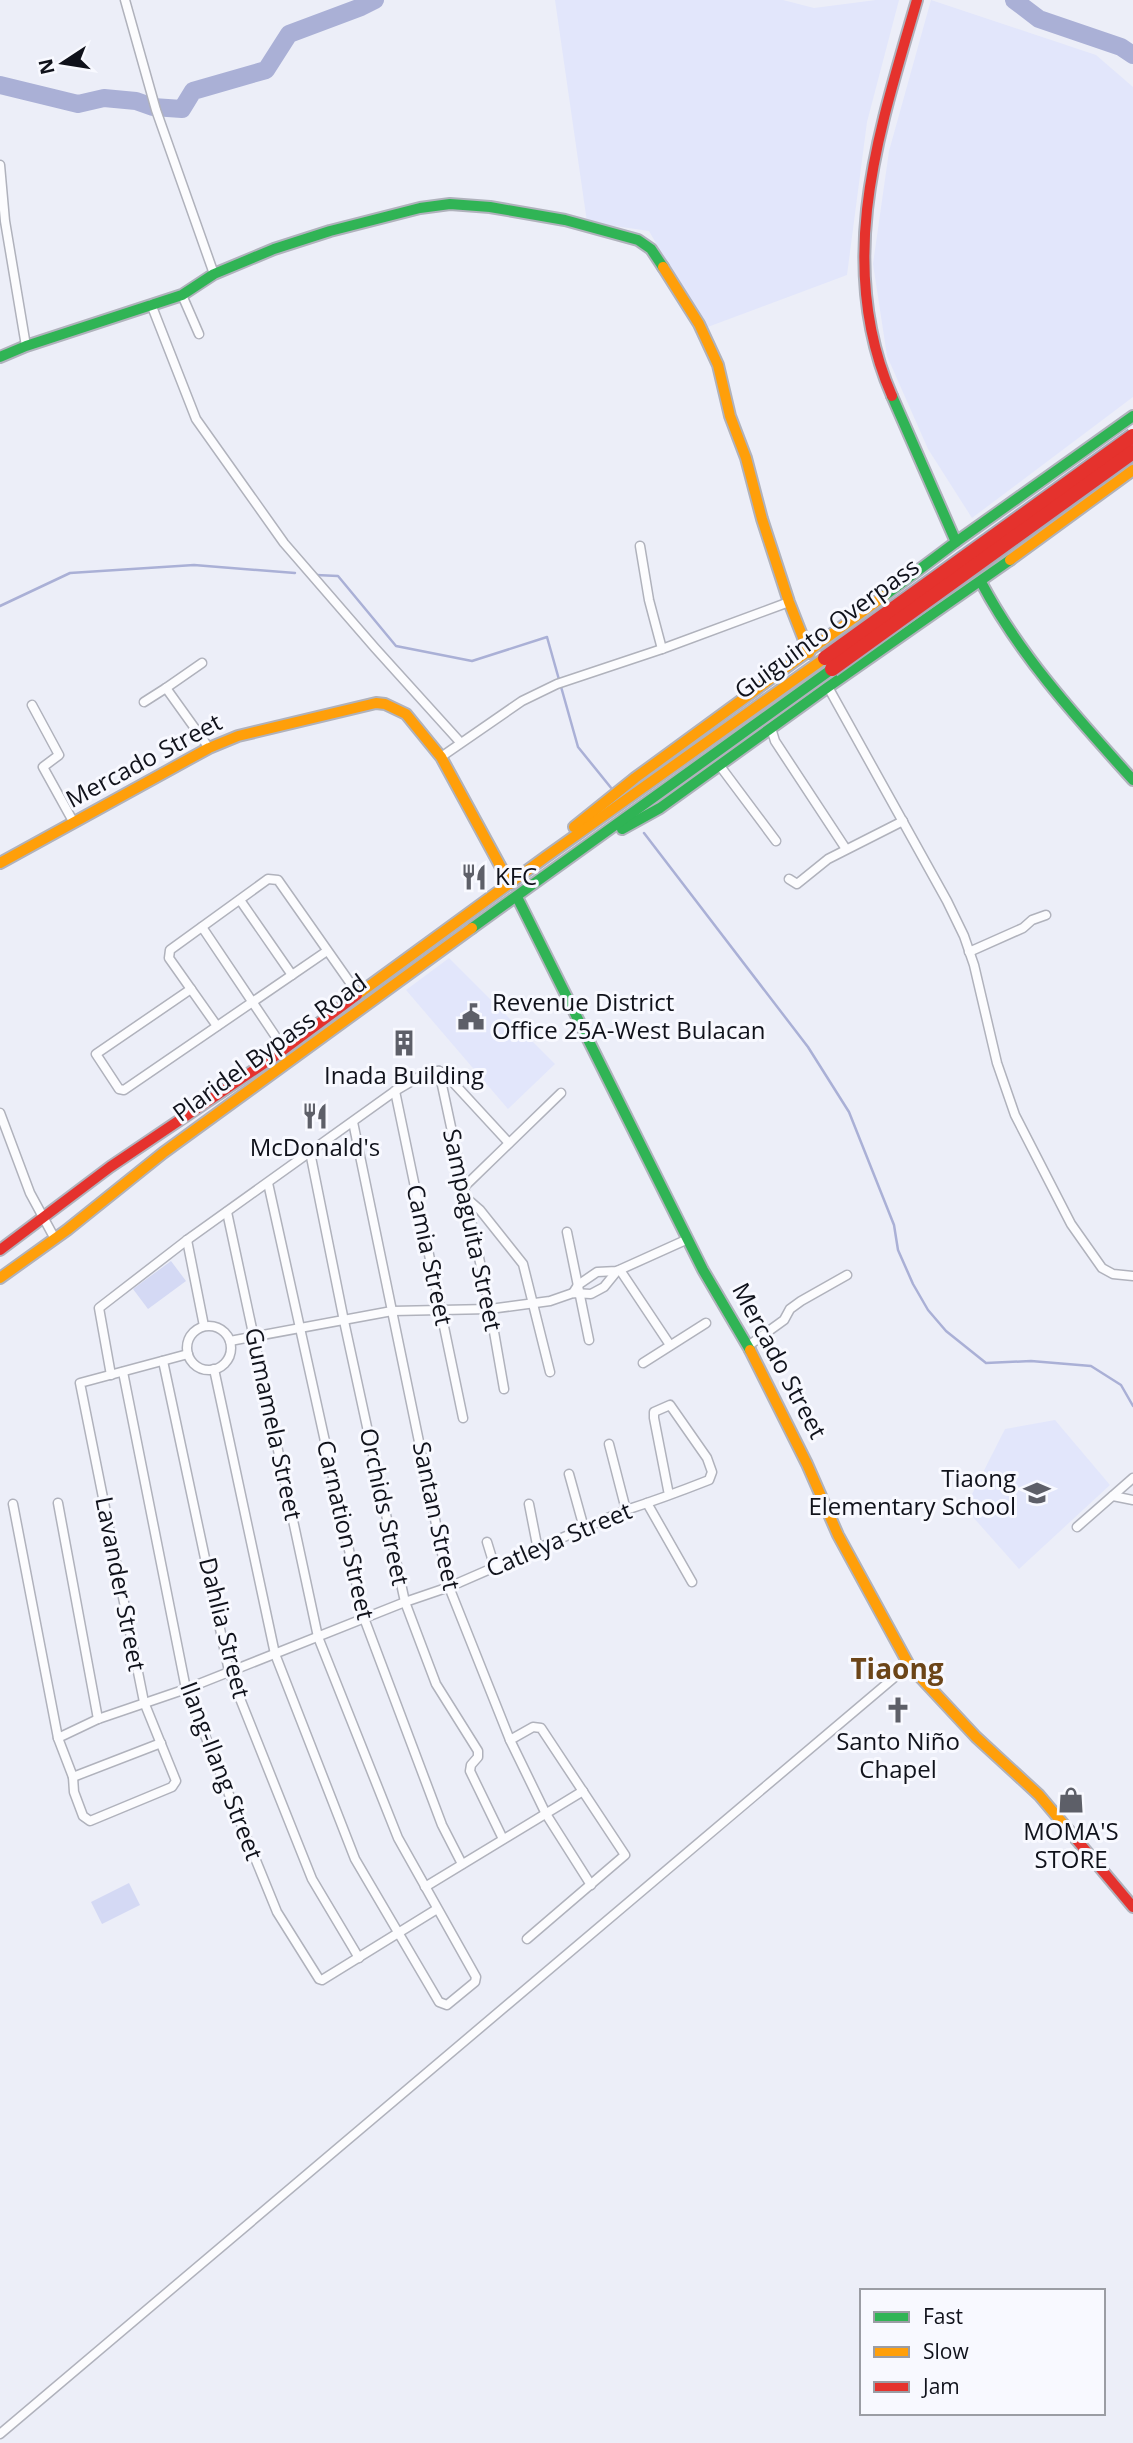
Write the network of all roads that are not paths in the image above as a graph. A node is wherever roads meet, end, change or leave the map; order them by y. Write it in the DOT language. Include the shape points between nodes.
graph roads {
  1 [pos="125,0"];
  2 [pos="917,0"];
  3 [pos="0,165"];
  4 [pos="214,274"];
  5 [pos="182,295"];
  6 [pos="151,304"];
  7 [pos="200,334"];
  8 [pos="26,346"];
  9 [pos="0,357"];
  10 [pos="1133,415"];
  11 [pos="1133,436"];
  12 [pos="1133,452"];
  13 [pos="1133,470"];
  14 [pos="956,542"];
  15 [pos="640,546"];
  16 [pos="981,582"];
  17 [pos="789,603"];
  18 [pos="662,649"];
  19 [pos="809,653"];
  20 [pos="202,663"];
  21 [pos="829,664"];
  22 [pos="828,687"];
  23 [pos="166,688"];
  24 [pos="144,702"];
  25 [pos="32,705"];
  26 [pos="771,728"];
  27 [pos="460,742"];
  28 [pos="209,748"];
  29 [pos="441,757"];
  30 [pos="720,766"];
  31 [pos="1133,780"];
  32 [pos="903,821"];
  33 [pos="74,823"];
  34 [pos="776,841"];
  35 [pos="846,849"];
  36 [pos="547,856"];
  37 [pos="570,858"];
  38 [pos="0,863"];
  39 [pos="789,879"];
  40 [pos="514,890"];
  41 [pos="240,900"];
  42 [pos="1046,915"];
  43 [pos="202,927"];
  44 [pos="327,951"];
  45 [pos="969,952"];
  46 [pos="292,975"];
  47 [pos="191,989"];
  48 [pos="358,995"];
  49 [pos="253,1001"];
  50 [pos="217,1026"];
  51 [pos="284,1049"];
  52 [pos="439,1071"];
  53 [pos="395,1091"];
  54 [pos="561,1093"];
  55 [pos="0,1113"];
  56 [pos="353,1122"];
  57 [pos="509,1143"];
  58 [pos="310,1152"];
  59 [pos="268,1183"];
  60 [pos="464,1193"];
  61 [pos="227,1212"];
  62 [pos="42,1218"];
  63 [pos="567,1232"];
  64 [pos="688,1239"];
  65 [pos="55,1240"];
  66 [pos="187,1240"];
  67 [pos="0,1250"];
  68 [pos="619,1270"];
  69 [pos="846,1275"];
  70 [pos="1133,1276"];
  71 [pos="0,1278"];
  72 [pos="577,1291"];
  73 [pos="532,1303"];
  74 [pos="490,1309"];
  75 [pos="392,1311"];
  76 [pos="442,1312"];
  77 [pos="344,1321"];
  78 [pos="706,1323"];
  79 [pos="204,1326"];
  80 [pos="300,1328"];
  81 [pos="255,1336"];
  82 [pos="589,1340"];
  83 [pos="230,1341"];
  84 [pos="670,1345"];
  85 [pos="748,1346"];
  86 [pos="188,1354"];
  87 [pos="163,1361"];
  88 [pos="643,1363"];
  89 [pos="214,1369"];
  90 [pos="123,1372"];
  91 [pos="550,1372"];
  92 [pos="111,1375"];
  93 [pos="504,1389"];
  94 [pos="463,1418"];
  95 [pos="608,1444"];
  96 [pos="569,1474"];
  97 [pos="1133,1478"];
  98 [pos="669,1495"];
  99 [pos="1113,1496"];
  100 [pos="1133,1500"];
  101 [pos="58,1503"];
  102 [pos="647,1503"];
  103 [pos="13,1504"];
  104 [pos="529,1504"];
  105 [pos="626,1510"];
  106 [pos="1077,1527"];
  107 [pos="584,1528"];
  108 [pos="487,1542"];
  109 [pos="538,1550"];
  110 [pos="495,1568"];
  111 [pos="692,1582"];
  112 [pos="449,1587"];
  113 [pos="405,1602"];
  114 [pos="364,1618"];
  115 [pos="318,1637"];
  116 [pos="275,1654"];
  117 [pos="909,1665"];
  118 [pos="229,1671"];
  119 [pos="186,1689"];
  120 [pos="144,1702"];
  121 [pos="98,1719"];
  122 [pos="58,1738"];
  123 [pos="510,1740"];
  124 [pos="161,1743"];
  125 [pos="74,1777"];
  126 [pos="583,1791"];
  127 [pos="546,1814"];
  128 [pos="503,1839"];
  129 [pos="462,1864"];
  130 [pos="591,1885"];
  131 [pos="425,1887"];
  132 [pos="1133,1907"];
  133 [pos="437,1909"];
  134 [pos="397,1934"];
  135 [pos="527,1939"];
  136 [pos="359,1958"];
  137 [pos="0,2434"];
  1 -- 4 [label="street" via="155,107"];
  2 -- 14 [label="main road" via="875,151 865,226 863,290 881,370"];
  3 -- 8 [label="street"];
  4 -- 5 [label="main road"];
  4 -- 17 [label="main road" via="330,231 450,204 565,220 646,244 699,324 718,365"];
  5 -- 6 [label="main road"];
  5 -- 7 [label="street"];
  6 -- 8 [label="main road"];
  6 -- 27 [label="street" via="196,419 263,514"];
  8 -- 9 [label="main road"];
  10 -- 14 [label="main road"];
  11 -- 21 [label="main road, Guiguinto Overpass, bridge"];
  12 -- 21 [label="main road, Guiguinto Overpass, bridge"];
  13 -- 16 [label="main road"];
  14 -- 19 [label="main road"];
  15 -- 18 [label="street"];
  16 -- 22 [label="main road"];
  16 -- 31 [label="main road" via="1018,644"];
  17 -- 18 [label="street"];
  17 -- 19 [label="main road"];
  18 -- 27 [label="street" via="557,684"];
  19 -- 36 [label="main road" via="635,778 578,823"];
  20 -- 23 [label="street"];
  21 -- 36 [label="main road, Guiguinto Overpass"];
  21 -- 37 [label="main road, Guiguinto Overpass"];
  22 -- 26 [label="main road"];
  22 -- 32 [label="street"];
  23 -- 24 [label="street"];
  23 -- 28 [label="street"];
  25 -- 33 [label="street" via="59,755 43,767"];
  26 -- 30 [label="main road"];
  26 -- 35 [label="street"];
  27 -- 29 [label="street"];
  28 -- 29 [label="main road, Mercado Street" via="238,736 381,703 406,713"];
  28 -- 33 [label="main road, Mercado Street"];
  29 -- 40 [label="main road, Mercado Street"];
  30 -- 34 [label="street"];
  30 -- 37 [label="main road" via="660,808"];
  32 -- 35 [label="street"];
  32 -- 45 [label="street" via="953,912"];
  33 -- 38 [label="main road, Mercado Street"];
  35 -- 39 [label="street" via="797,884"];
  36 -- 40 [label="main road, Plaridel Bypass Road"];
  37 -- 40 [label="main road, Plaridel Bypass Road"];
  40 -- 48 [label="main road, Plaridel Bypass Road"];
  40 -- 64 [label="main road, Mercado Street"];
  40 -- 65 [label="main road, Plaridel Bypass Road" via="163,1153"];
  41 -- 43 [label="street"];
  41 -- 44 [label="street" via="268,879 278,880"];
  41 -- 46 [label="street"];
  42 -- 45 [label="street"];
  43 -- 47 [label="street" via="169,954"];
  43 -- 49 [label="street"];
  44 -- 46 [label="street"];
  44 -- 48 [label="street"];
  45 -- 70 [label="street" via="1015,1115 1071,1224 1102,1268 1113,1275"];
  46 -- 49 [label="street"];
  47 -- 50 [label="street"];
  47 -- 50 [label="street" via="96,1054 119,1089 124,1090"];
  48 -- 51 [label="main road, Plaridel Bypass Road"];
  49 -- 50 [label="street"];
  49 -- 51 [label="street"];
  51 -- 62 [label="main road, Plaridel Bypass Road"];
  52 -- 53 [label="street" via="429,1071"];
  52 -- 57 [label="street"];
  52 -- 60 [label="street, Sampaguita Street"];
  53 -- 56 [label="street"];
  53 -- 76 [label="street, Camia Street"];
  54 -- 57 [label="street"];
  55 -- 62 [label="street"];
  56 -- 58 [label="street"];
  56 -- 75 [label="street, Santan Street"];
  57 -- 60 [label="street"];
  58 -- 59 [label="street"];
  58 -- 77 [label="street, Orchids Street"];
  59 -- 61 [label="street"];
  59 -- 80 [label="street, Carnation Street"];
  60 -- 73 [label="street" via="523,1264"];
  60 -- 74 [label="street, Sampaguita Street"];
  61 -- 66 [label="street"];
  61 -- 81 [label="street, Gumamela Street"];
  62 -- 65 [label="street"];
  62 -- 67 [label="main road, Plaridel Bypass Road"];
  63 -- 72 [label="street"];
  64 -- 68 [label="street"];
  64 -- 85 [label="main road, Mercado Street"];
  65 -- 71 [label="main road, Plaridel Bypass Road"];
  66 -- 79 [label="street"];
  66 -- 92 [label="street" via="99,1308"];
  68 -- 72 [label="street" via="597,1272"];
  68 -- 72 [label="street" via="591,1294"];
  68 -- 84 [label="street"];
  69 -- 85 [label="street" via="801,1301"];
  72 -- 73 [label="street"];
  72 -- 82 [label="street"];
  73 -- 74 [label="street"];
  73 -- 91 [label="street"];
  74 -- 76 [label="street"];
  74 -- 93 [label="street, Sampaguita Street"];
  75 -- 76 [label="street"];
  75 -- 77 [label="street"];
  75 -- 112 [label="street, Santan Street"];
  76 -- 94 [label="street, Camia Street"];
  77 -- 80 [label="street"];
  77 -- 113 [label="street, Orchids Street"];
  78 -- 84 [label="street"];
  79 -- 83 [label="street" via="217,1327"];
  79 -- 86 [label="street" via="192,1334"];
  80 -- 81 [label="street"];
  80 -- 114 [label="street, Carnation Street"];
  81 -- 83 [label="street"];
  81 -- 115 [label="street, Gumamela Street"];
  83 -- 89 [label="street" via="226,1362"];
  84 -- 88 [label="street"];
  85 -- 117 [label="main road, Mercado Street" via="838,1535"];
  86 -- 87 [label="street"];
  86 -- 89 [label="street" via="195,1364"];
  87 -- 90 [label="street"];
  87 -- 118 [label="street, Dahlia Street"];
  89 -- 116 [label="street"];
  90 -- 92 [label="street"];
  90 -- 119 [label="street, Ilang-Ilang Street"];
  92 -- 120 [label="street, Lavander Street" via="80,1383"];
  95 -- 105 [label="street"];
  96 -- 107 [label="street"];
  97 -- 99 [label="street"];
  98 -- 98 [label="street, Catleya Street" via="654,1412 670,1405 712,1472 709,1480"];
  98 -- 102 [label="street, Catleya Street"];
  99 -- 100 [label="street"];
  99 -- 106 [label="street"];
  101 -- 121 [label="street"];
  102 -- 105 [label="street, Catleya Street"];
  102 -- 111 [label="street"];
  103 -- 122 [label="street"];
  104 -- 109 [label="street"];
  105 -- 107 [label="street, Catleya Street"];
  107 -- 109 [label="street, Catleya Street"];
  108 -- 110 [label="street"];
  109 -- 110 [label="street, Catleya Street"];
  110 -- 112 [label="street, Catleya Street"];
  112 -- 113 [label="street, Catleya Street"];
  112 -- 123 [label="street, Santan Street"];
  113 -- 114 [label="street, Catleya Street"];
  113 -- 128 [label="street, Orchids Street" via="436,1684 478,1751 470,1771"];
  114 -- 115 [label="street, Catleya Street"];
  114 -- 129 [label="street, Carnation Street" via="442,1825"];
  115 -- 116 [label="street, Catleya Street"];
  115 -- 131 [label="street, Gumamela Street" via="398,1838"];
  116 -- 118 [label="street, Catleya Street"];
  116 -- 134 [label="street" via="355,1859"];
  117 -- 132 [label="main road, Mercado Street" via="975,1737 1039,1795"];
  117 -- 137 [label="street"];
  118 -- 119 [label="street, Catleya Street"];
  118 -- 136 [label="street, Dahlia Street" via="312,1879"];
  119 -- 120 [label="street, Catleya Street"];
  119 -- 136 [label="street, Ilang-Ilang Street" via="277,1912 319,1979"];
  120 -- 121 [label="street, Catleya Street"];
  120 -- 124 [label="street, Lavander Street"];
  121 -- 122 [label="street, Catleya Street"];
  122 -- 125 [label="street"];
  123 -- 126 [label="street" via="533,1727 541,1728"];
  123 -- 127 [label="street, Santan Street"];
  124 -- 125 [label="street"];
  124 -- 125 [label="street, Lavander Street" via="176,1781 172,1787 90,1821 83,1816 74,1792"];
  126 -- 127 [label="street"];
  126 -- 130 [label="street" via="625,1855"];
  127 -- 128 [label="street"];
  127 -- 130 [label="street, Santan Street"];
  128 -- 129 [label="street"];
  129 -- 131 [label="street"];
  130 -- 135 [label="street"];
  131 -- 133 [label="street, Gumamela Street"];
  133 -- 134 [label="street, Ilang-Ilang Street"];
  133 -- 134 [label="street, Gumamela Street" via="476,1977 447,2005 439,2002"];
  134 -- 136 [label="street, Ilang-Ilang Street"];
}
